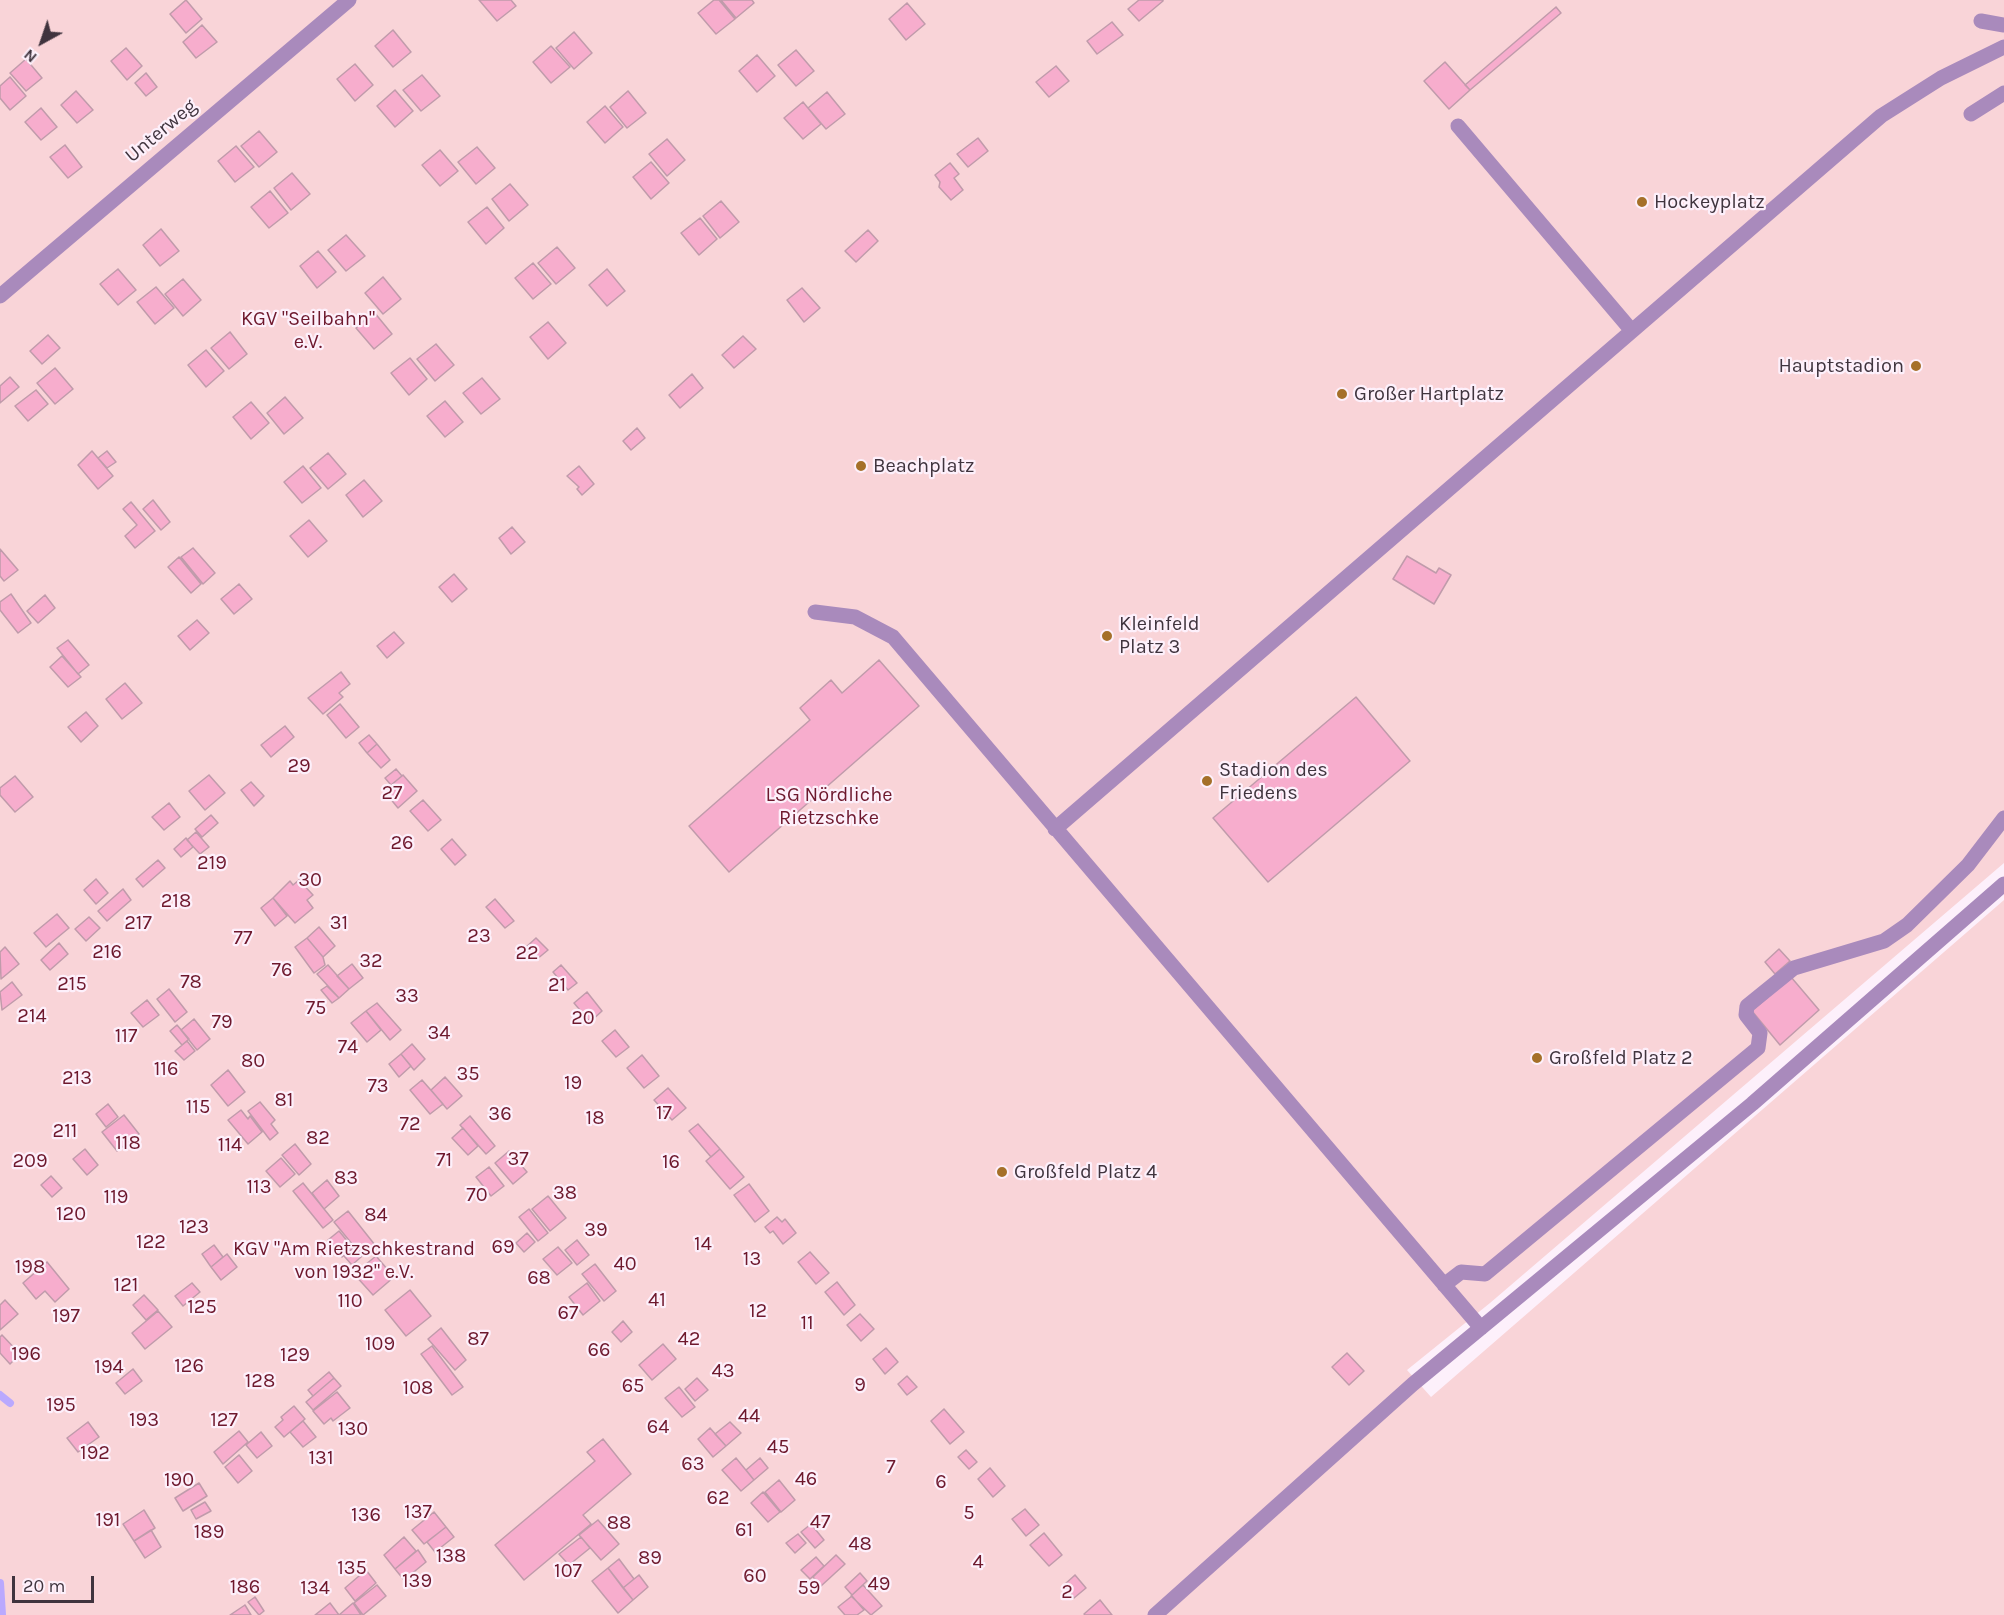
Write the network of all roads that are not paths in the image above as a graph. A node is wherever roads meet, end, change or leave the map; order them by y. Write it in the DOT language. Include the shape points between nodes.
graph roads {
  1 [pos="349,0"];
  2 [pos="1981,21"];
  3 [pos="2004,25"];
  4 [pos="2004,47"];
  5 [pos="2004,93"];
  6 [pos="1971,114"];
  7 [pos="1458,126"];
  8 [pos="0,296"];
  9 [pos="1632,331"];
  10 [pos="815,612"];
  11 [pos="2004,818"];
  12 [pos="1055,829"];
  13 [pos="2004,884"];
  14 [pos="1444,1285"];
  15 [pos="1481,1328"];
  16 [pos="1159,1606"];
  1 -- 8 [label="street, Unterweg"];
  2 -- 3 [label="street"];
  4 -- 9 [label="street" via="1941,78 1881,116"];
  5 -- 6 [label="street"];
  7 -- 9 [label="street"];
  9 -- 12 [label="street"];
  10 -- 12 [label="street" via="855,617 893,637"];
  11 -- 14 [label="street" via="1968,866 1884,941 1794,968 1747,1006 1746,1015 1760,1033 1758,1048 1485,1274 1461,1272"];
  12 -- 14 [label="street"];
  13 -- 15 [label="street" via="1752,1104"];
  14 -- 15 [label="street"];
  15 -- 16 [label="street"];
}
